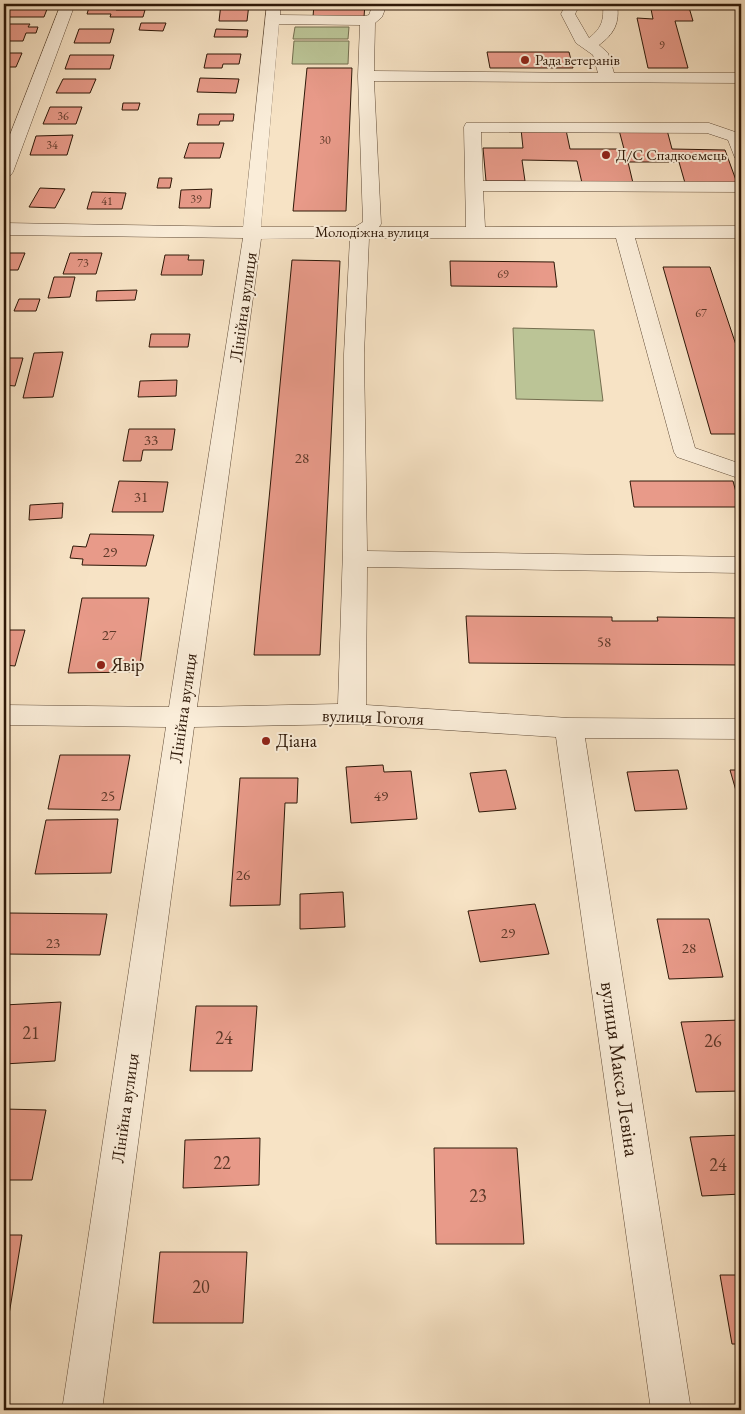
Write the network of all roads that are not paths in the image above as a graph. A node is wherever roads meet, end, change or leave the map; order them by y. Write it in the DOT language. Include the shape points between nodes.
graph roads {
  1 [pos="68,4"];
  2 [pos="573,4"];
  3 [pos="610,4"];
  4 [pos="273,12"];
  5 [pos="374,12"];
  6 [pos="589,45"];
  7 [pos="366,76"];
  8 [pos="607,78"];
  9 [pos="741,78"];
  10 [pos="741,154"];
  11 [pos="4,172"];
  12 [pos="474,186"];
  13 [pos="741,187"];
  14 [pos="4,229"];
  15 [pos="360,232"];
  16 [pos="476,232"];
  17 [pos="624,232"];
  18 [pos="741,232"];
  19 [pos="252,233"];
  20 [pos="741,472"];
  21 [pos="354,560"];
  22 [pos="741,565"];
  23 [pos="352,714"];
  24 [pos="4,715"];
  25 [pos="182,716"];
  26 [pos="570,728"];
  27 [pos="741,729"];
  28 [pos="82,1410"];
  29 [pos="671,1410"];
  1 -- 11 [label="street"];
  2 -- 6 [label="street" via="568,14 581,40"];
  3 -- 6 [label="street" via="612,17 606,33"];
  4 -- 5 [label="street"];
  4 -- 19 [label="street, Лінійна вулиця"];
  5 -- 7 [label="street"];
  6 -- 8 [label="street" via="600,53"];
  7 -- 8 [label="street"];
  7 -- 15 [label="street" via="372,224"];
  8 -- 9 [label="street"];
  10 -- 12 [label="street" via="735,137 708,128 472,127"];
  12 -- 13 [label="street"];
  12 -- 16 [label="street"];
  14 -- 19 [label="street, Молодіжна вулиця"];
  15 -- 16 [label="street, Молодіжна вулиця"];
  15 -- 19 [label="street, Молодіжна вулиця"];
  15 -- 21 [label="street" via="354,354"];
  16 -- 17 [label="street, Молодіжна вулиця"];
  17 -- 18 [label="street, Молодіжна вулиця"];
  17 -- 20 [label="street" via="684,452"];
  19 -- 25 [label="street, Лінійна вулиця"];
  21 -- 22 [label="street"];
  21 -- 23 [label="street"];
  23 -- 25 [label="street, вулиця Гоголя"];
  23 -- 26 [label="street, вулиця Гоголя"];
  24 -- 25 [label="street, вулиця Гоголя"];
  25 -- 28 [label="street, Лінійна вулиця"];
  26 -- 27 [label="street, вулиця Гоголя"];
  26 -- 29 [label="street, вулиця Макса Левіна"];
}
